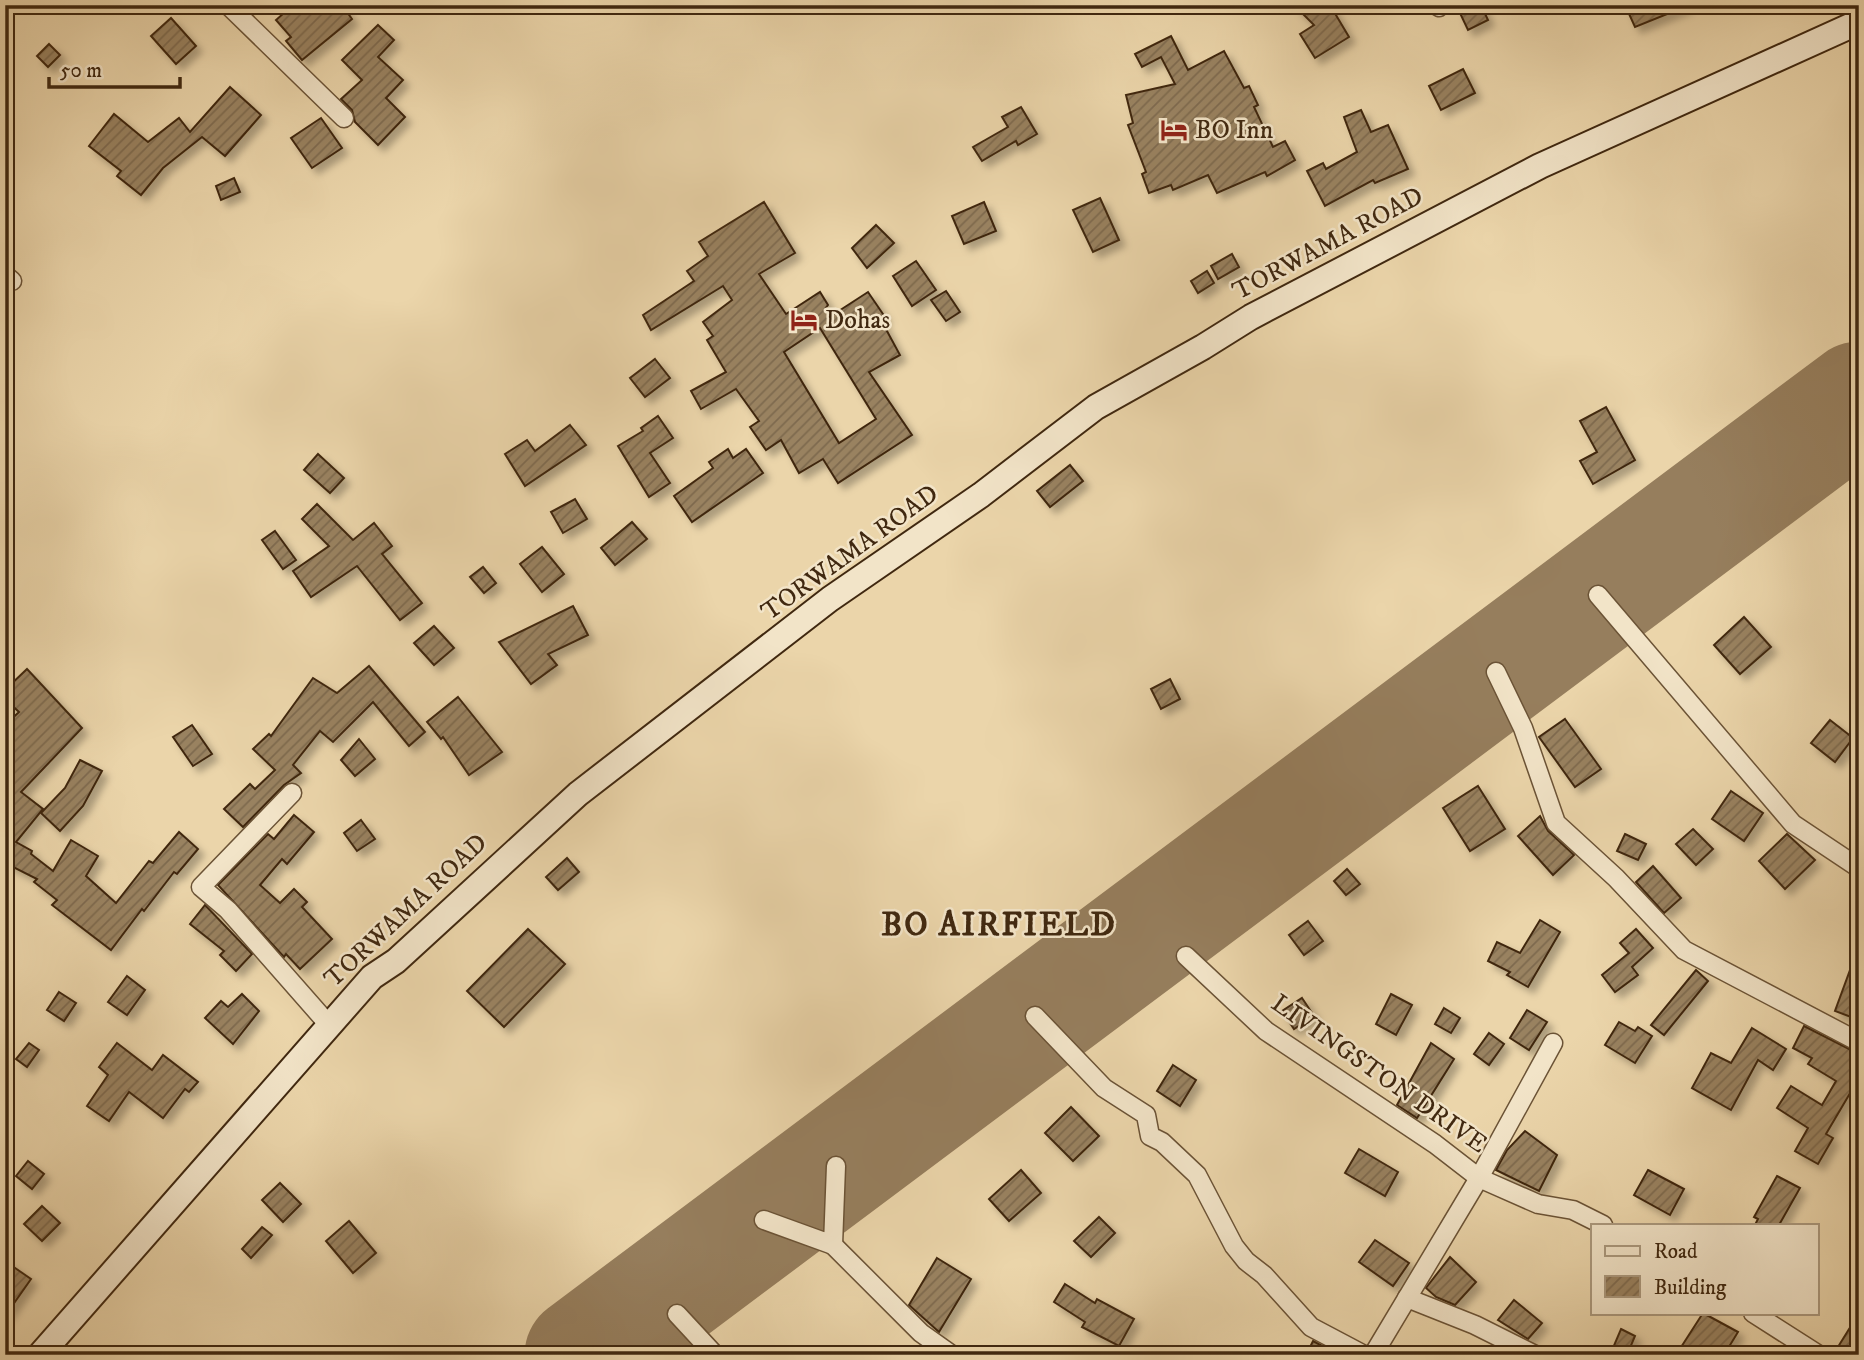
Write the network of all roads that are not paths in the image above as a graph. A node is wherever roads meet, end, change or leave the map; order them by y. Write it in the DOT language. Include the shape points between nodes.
graph roads {
  1 [pos="228,5"];
  2 [pos="1859,22"];
  3 [pos="344,118"];
  4 [pos="1598,595"];
  5 [pos="1496,671"];
  6 [pos="292,793"];
  7 [pos="1859,868"];
  8 [pos="1186,956"];
  9 [pos="1035,1016"];
  10 [pos="329,1025"];
  11 [pos="1859,1042"];
  12 [pos="1553,1043"];
  13 [pos="836,1166"];
  14 [pos="1479,1178"];
  15 [pos="764,1220"];
  16 [pos="1601,1224"];
  17 [pos="833,1245"];
  18 [pos="1407,1298"];
  19 [pos="677,1314"];
  20 [pos="1755,1314"];
  21 [pos="40,1355"];
  22 [pos="715,1355"];
  23 [pos="952,1355"];
  24 [pos="1364,1355"];
  25 [pos="1373,1355"];
  26 [pos="1535,1355"];
  27 [pos="1819,1355"];
  1 -- 3 [label="street"];
  2 -- 10 [label="main road, TORWAMA ROAD" via="1540,166 1251,317 1096,407 981,495 830,599 578,794 396,961 372,976"];
  4 -- 7 [label="street" via="1793,824"];
  5 -- 11 [label="street" via="1523,728 1556,824 1616,878 1684,950"];
  6 -- 10 [label="street" via="201,887 228,910"];
  8 -- 14 [label="street, LIVINGSTON DRIVE" via="1266,1031"];
  9 -- 24 [label="street" via="1104,1088 1146,1115 1150,1136 1197,1175 1246,1261 1311,1327"];
  10 -- 21 [label="main road, TORWAMA ROAD"];
  12 -- 14 [label="street"];
  13 -- 17 [label="street"];
  14 -- 16 [label="street, LIVINGSTON DRIVE" via="1538,1204 1573,1210"];
  14 -- 18 [label="street"];
  15 -- 17 [label="street"];
  17 -- 23 [label="street" via="921,1333"];
  18 -- 25 [label="street"];
  18 -- 26 [label="street"];
  19 -- 22 [label="street"];
  20 -- 27 [label="street"];
}
